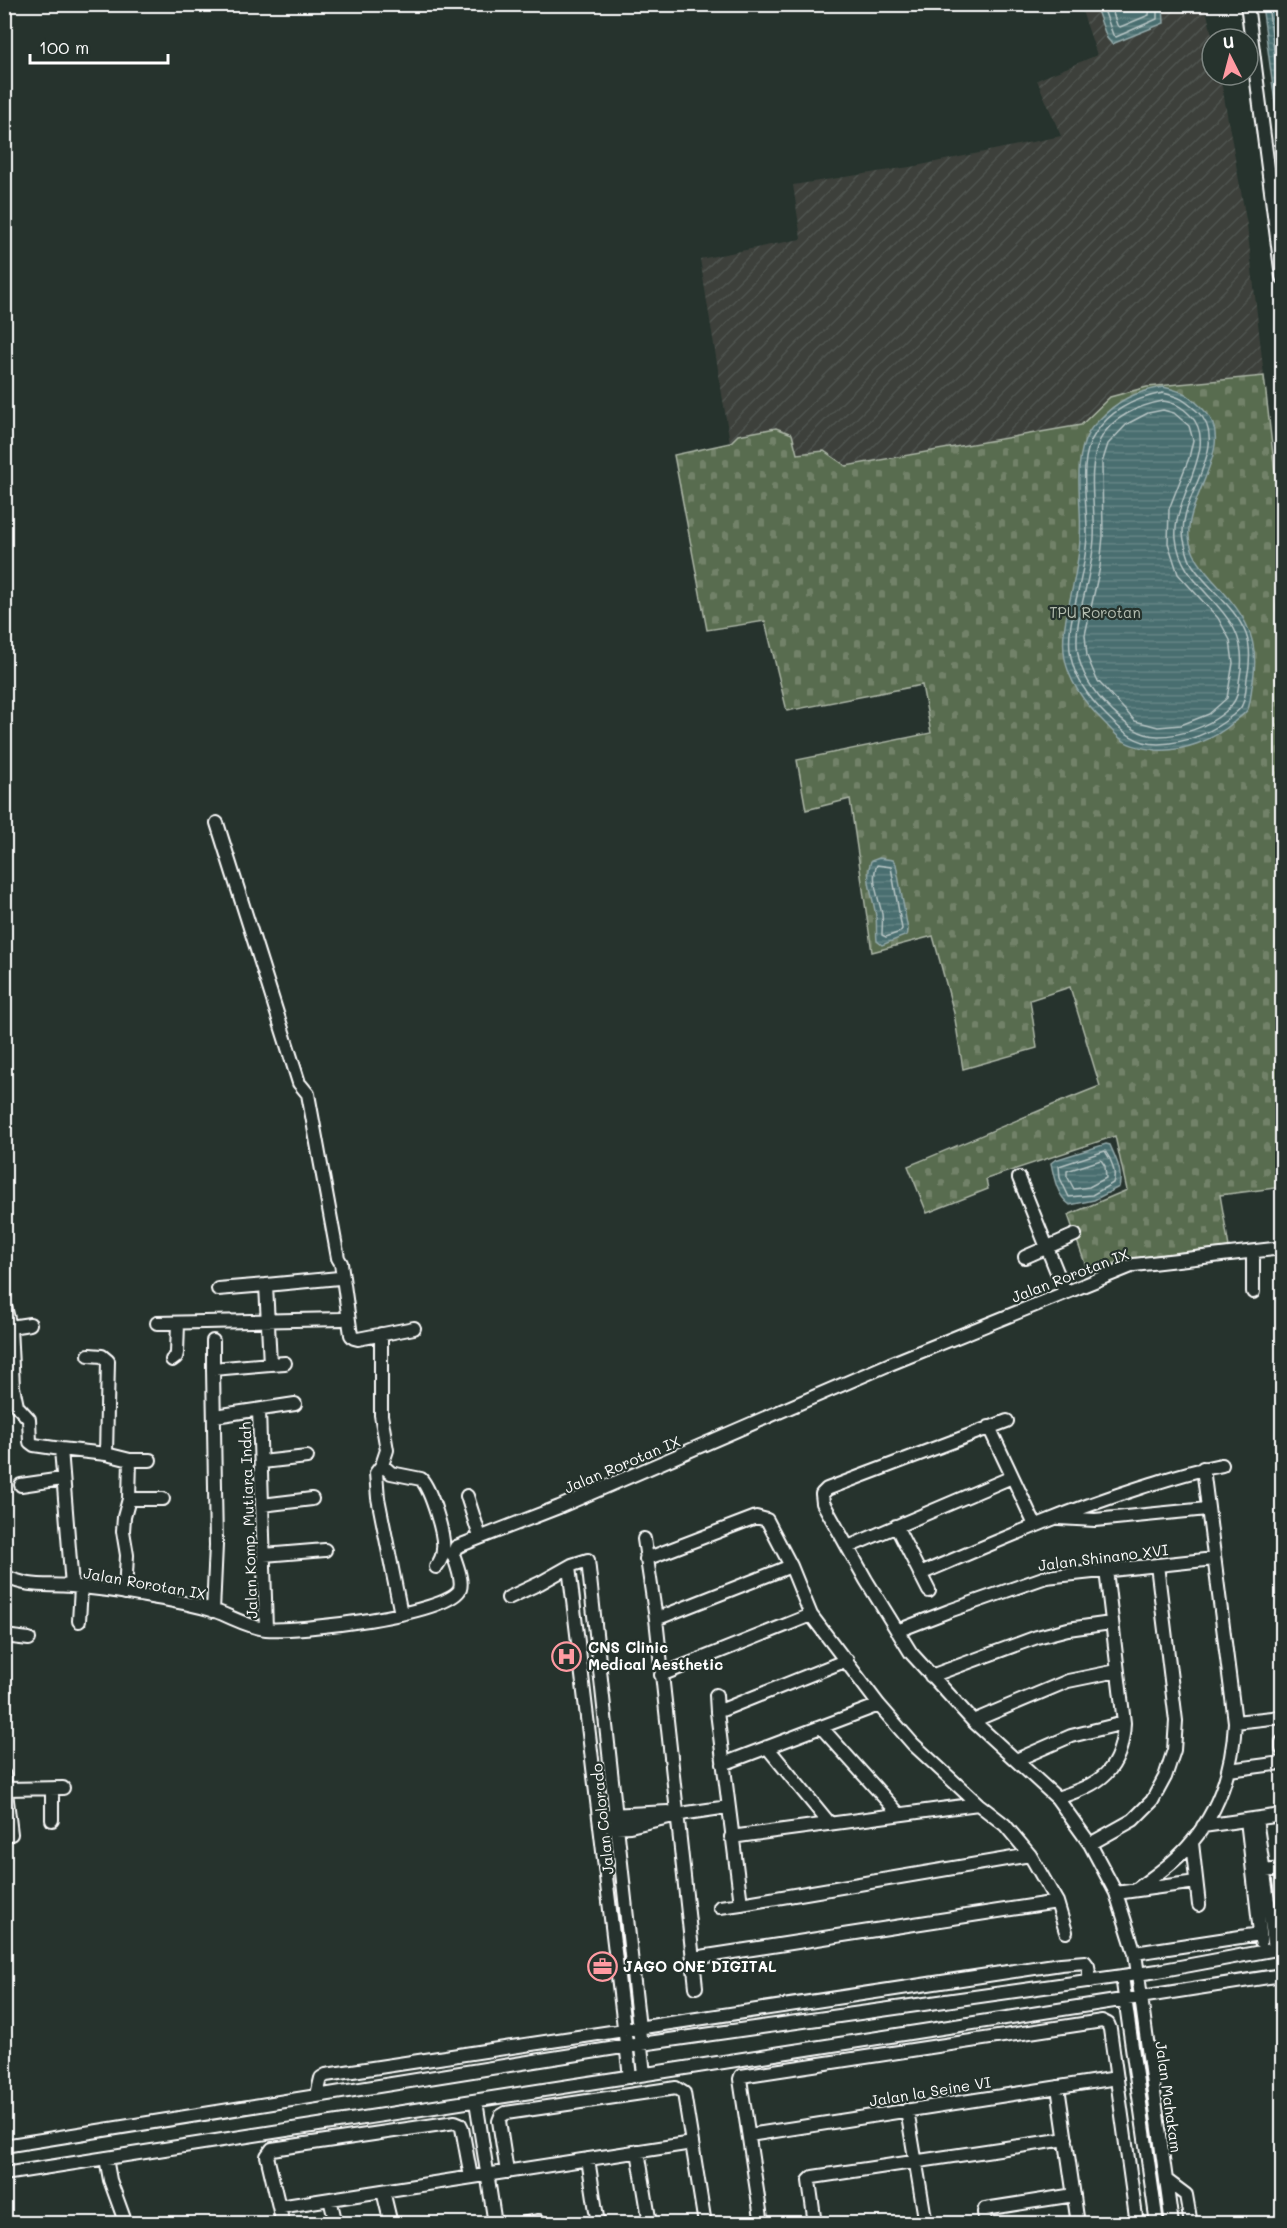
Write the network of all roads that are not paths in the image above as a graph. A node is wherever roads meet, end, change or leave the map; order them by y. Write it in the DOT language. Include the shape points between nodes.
graph roads {
  1 [pos="1247,4"];
  2 [pos="1282,278"];
  3 [pos="217,823"];
  4 [pos="1019,1178"];
  5 [pos="1074,1235"];
  6 [pos="1047,1247"];
  7 [pos="1282,1248"];
  8 [pos="1253,1252"];
  9 [pos="1025,1257"];
  10 [pos="339,1278"];
  11 [pos="266,1285"];
  12 [pos="218,1289"];
  13 [pos="1065,1292"];
  14 [pos="1253,1293"];
  15 [pos="4,1302"];
  16 [pos="342,1319"];
  17 [pos="267,1320"];
  18 [pos="157,1323"];
  19 [pos="178,1323"];
  20 [pos="30,1324"];
  21 [pos="10,1327"];
  22 [pos="414,1328"];
  23 [pos="381,1334"];
  24 [pos="213,1341"];
  25 [pos="89,1355"];
  26 [pos="172,1360"];
  27 [pos="285,1363"];
  28 [pos="270,1364"];
  29 [pos="213,1369"];
  30 [pos="9,1387"];
  31 [pos="295,1404"];
  32 [pos="259,1410"];
  33 [pos="215,1416"];
  34 [pos="1007,1421"];
  35 [pos="989,1427"];
  36 [pos="61,1449"];
  37 [pos="106,1454"];
  38 [pos="307,1457"];
  39 [pos="130,1460"];
  40 [pos="150,1460"];
  41 [pos="262,1462"];
  42 [pos="382,1465"];
  43 [pos="1221,1465"];
  44 [pos="1203,1468"];
  45 [pos="1012,1477"];
  46 [pos="62,1479"];
  47 [pos="21,1485"];
  48 [pos="466,1496"];
  49 [pos="129,1499"];
  50 [pos="163,1499"];
  51 [pos="312,1499"];
  52 [pos="262,1505"];
  53 [pos="1207,1509"];
  54 [pos="1055,1518"];
  55 [pos="1035,1525"];
  56 [pos="896,1526"];
  57 [pos="480,1537"];
  58 [pos="644,1539"];
  59 [pos="848,1547"];
  60 [pos="325,1550"];
  61 [pos="264,1555"];
  62 [pos="646,1559"];
  63 [pos="1214,1559"];
  64 [pos="1157,1565"];
  65 [pos="790,1566"];
  66 [pos="436,1567"];
  67 [pos="569,1567"];
  68 [pos="1106,1570"];
  69 [pos="920,1574"];
  70 [pos="5,1576"];
  71 [pos="77,1587"];
  72 [pos="929,1591"];
  73 [pos="125,1593"];
  74 [pos="508,1598"];
  75 [pos="213,1611"];
  76 [pos="400,1614"];
  77 [pos="811,1615"];
  78 [pos="656,1619"];
  79 [pos="79,1621"];
  80 [pos="1111,1623"];
  81 [pos="266,1629"];
  82 [pos="897,1631"];
  83 [pos="4,1636"];
  84 [pos="29,1639"];
  85 [pos="847,1660"];
  86 [pos="1117,1671"];
  87 [pos="661,1676"];
  88 [pos="931,1676"];
  89 [pos="716,1695"];
  90 [pos="879,1706"];
  91 [pos="717,1712"];
  92 [pos="1282,1717"];
  93 [pos="973,1721"];
  94 [pos="1235,1722"];
  95 [pos="1124,1723"];
  96 [pos="821,1727"];
  97 [pos="767,1747"];
  98 [pos="1016,1760"];
  99 [pos="723,1764"];
  100 [pos="1282,1764"];
  101 [pos="1229,1770"];
  102 [pos="4,1775"];
  103 [pos="5,1795"];
  104 [pos="1057,1798"];
  105 [pos="978,1804"];
  106 [pos="728,1807"];
  107 [pos="681,1813"];
  108 [pos="899,1814"];
  109 [pos="1282,1815"];
  110 [pos="1252,1819"];
  111 [pos="52,1820"];
  112 [pos="617,1821"];
  113 [pos="601,1822"];
  114 [pos="830,1824"];
  115 [pos="1203,1826"];
  116 [pos="11,1834"];
  117 [pos="732,1837"];
  118 [pos="1192,1843"];
  119 [pos="1090,1844"];
  120 [pos="620,1846"];
  121 [pos="604,1848"];
  122 [pos="1029,1855"];
  123 [pos="1282,1869"];
  124 [pos="1264,1871"];
  125 [pos="1196,1882"];
  126 [pos="1136,1890"];
  127 [pos="1116,1893"];
  128 [pos="1057,1902"];
  129 [pos="741,1904"];
  130 [pos="1199,1905"];
  131 [pos="720,1907"];
  132 [pos="1269,1929"];
  133 [pos="1066,1932"];
  134 [pos="1273,1950"];
  135 [pos="1135,1953"];
  136 [pos="694,1958"];
  137 [pos="1138,1974"];
  138 [pos="1282,1975"];
  139 [pos="1122,1976"];
  140 [pos="1090,1981"];
  141 [pos="696,1987"];
  142 [pos="876,1994"];
  143 [pos="1140,1997"];
  144 [pos="1125,1999"];
  145 [pos="878,2010"];
  146 [pos="640,2027"];
  147 [pos="624,2029"];
  148 [pos="641,2047"];
  149 [pos="627,2049"];
  150 [pos="458,2054"];
  151 [pos="644,2070"];
  152 [pos="462,2072"];
  153 [pos="629,2072"];
  154 [pos="1117,2078"];
  155 [pos="1058,2087"];
  156 [pos="317,2095"];
  157 [pos="476,2101"];
  158 [pos="907,2110"];
  159 [pos="748,2135"];
  160 [pos="1066,2139"];
  161 [pos="692,2143"];
  162 [pos="4,2146"];
  163 [pos="638,2151"];
  164 [pos="106,2158"];
  165 [pos="588,2159"];
  166 [pos="916,2161"];
  167 [pos="507,2172"];
  168 [pos="4,2174"];
  169 [pos="488,2175"];
  170 [pos="471,2177"];
  171 [pos="1166,2180"];
  172 [pos="383,2191"];
  173 [pos="1074,2195"];
  174 [pos="330,2199"];
  175 [pos="279,2207"];
  176 [pos="126,2223"];
  177 [pos="283,2223"];
  178 [pos="336,2223"];
  179 [pos="391,2223"];
  180 [pos="495,2223"];
  181 [pos="520,2223"];
  182 [pos="543,2223"];
  183 [pos="598,2223"];
  184 [pos="650,2223"];
  185 [pos="705,2223"];
  186 [pos="762,2223"];
  187 [pos="815,2223"];
  188 [pos="926,2223"];
  189 [pos="985,2223"];
  190 [pos="1078,2223"];
  191 [pos="1137,2223"];
  192 [pos="1157,2223"];
  193 [pos="1172,2223"];
  194 [pos="1191,2223"];
  1 -- 2 [label="street"];
  3 -- 23 [label="street" via="299,1083 309,1094 351,1335 356,1339"];
  4 -- 6 [label="street"];
  5 -- 6 [label="street"];
  6 -- 9 [label="street"];
  6 -- 13 [label="street"];
  7 -- 8 [label="street, Jalan Rorotan IX"];
  8 -- 13 [label="street, Jalan Rorotan IX" via="1135,1265"];
  8 -- 14 [label="street"];
  10 -- 11 [label="street"];
  11 -- 12 [label="street"];
  11 -- 17 [label="street"];
  13 -- 57 [label="street, Jalan Rorotan IX"];
  15 -- 21 [label="street"];
  16 -- 17 [label="street"];
  17 -- 19 [label="street"];
  17 -- 28 [label="street"];
  18 -- 19 [label="street"];
  19 -- 26 [label="street" via="177,1353"];
  20 -- 21 [label="street"];
  21 -- 30 [label="street"];
  22 -- 23 [label="street"];
  23 -- 42 [label="street" via="381,1415 387,1450"];
  24 -- 29 [label="street, Jalan Komp. Mutiara Indah"];
  25 -- 37 [label="street" via="108,1361"];
  27 -- 28 [label="street"];
  28 -- 29 [label="street"];
  29 -- 33 [label="street, Jalan Komp. Mutiara Indah"];
  30 -- 36 [label="street" via="17,1406 29,1419 32,1444"];
  31 -- 32 [label="street, Jalan Komp. Mutiara Indah"];
  32 -- 33 [label="street, Jalan Komp. Mutiara Indah"];
  32 -- 41 [label="street, Jalan Komp. Mutiara Indah"];
  33 -- 75 [label="street, Jalan Komp. Mutiara Indah"];
  34 -- 35 [label="street"];
  35 -- 45 [label="street"];
  35 -- 59 [label="street, Jalan Mahakam" via="824,1491 823,1503"];
  36 -- 37 [label="street"];
  36 -- 46 [label="street"];
  37 -- 39 [label="street"];
  38 -- 41 [label="street"];
  39 -- 40 [label="street"];
  39 -- 49 [label="street"];
  41 -- 52 [label="street, Jalan Komp. Mutiara Indah"];
  42 -- 66 [label="street" via="391,1473 424,1481 443,1540"];
  42 -- 76 [label="street" via="376,1473 378,1498"];
  43 -- 44 [label="street"];
  44 -- 53 [label="street"];
  44 -- 54 [label="street"];
  45 -- 55 [label="street"];
  45 -- 56 [label="street"];
  46 -- 47 [label="street"];
  46 -- 71 [label="street"];
  48 -- 57 [label="street"];
  49 -- 50 [label="street"];
  49 -- 73 [label="street" via="123,1531 127,1555"];
  51 -- 52 [label="street"];
  52 -- 61 [label="street, Jalan Komp. Mutiara Indah"];
  53 -- 54 [label="street" via="1095,1520"];
  53 -- 63 [label="street"];
  54 -- 55 [label="street"];
  55 -- 69 [label="street"];
  56 -- 59 [label="street"];
  56 -- 69 [label="street"];
  57 -- 76 [label="street, Jalan Rorotan IX" via="453,1551 461,1583 459,1592"];
  58 -- 62 [label="street"];
  59 -- 82 [label="street, Jalan Mahakam"];
  60 -- 61 [label="street"];
  61 -- 81 [label="street, Jalan Komp. Mutiara Indah"];
  62 -- 65 [label="street" via="761,1517 769,1522"];
  62 -- 78 [label="street"];
  63 -- 64 [label="street, Jalan Shinano XVI"];
  63 -- 94 [label="street"];
  64 -- 68 [label="street, Jalan Shinano XVI"];
  64 -- 119 [label="street" via="1176,1721 1174,1750 1152,1801 1133,1820"];
  65 -- 77 [label="street"];
  65 -- 78 [label="street"];
  67 -- 74 [label="street"];
  67 -- 112 [label="street, Jalan Colorado" via="588,1560"];
  67 -- 113 [label="street, Jalan Colorado"];
  68 -- 80 [label="street"];
  68 -- 82 [label="street, Jalan Shinano XVI" via="1046,1577"];
  69 -- 72 [label="street"];
  70 -- 71 [label="street, Jalan Rorotan IX" via="25,1584"];
  71 -- 73 [label="street, Jalan Rorotan IX"];
  71 -- 79 [label="street"];
  73 -- 75 [label="street, Jalan Rorotan IX"];
  75 -- 81 [label="street, Jalan Rorotan IX"];
  76 -- 81 [label="street, Jalan Rorotan IX" via="316,1628"];
  77 -- 85 [label="street"];
  77 -- 87 [label="street"];
  78 -- 87 [label="street"];
  80 -- 86 [label="street"];
  80 -- 88 [label="street" via="1037,1637"];
  82 -- 88 [label="street, Jalan Mahakam"];
  83 -- 84 [label="street"];
  85 -- 90 [label="street"];
  85 -- 91 [label="street"];
  86 -- 93 [label="street" via="1068,1681"];
  86 -- 95 [label="street"];
  87 -- 107 [label="street"];
  88 -- 93 [label="street, Jalan Mahakam"];
  89 -- 91 [label="street"];
  90 -- 96 [label="street"];
  90 -- 105 [label="street"];
  91 -- 99 [label="street"];
  92 -- 94 [label="street"];
  93 -- 98 [label="street, Jalan Mahakam"];
  94 -- 101 [label="street"];
  95 -- 98 [label="street" via="1071,1736"];
  95 -- 104 [label="street" via="1116,1760 1104,1776 1086,1788"];
  96 -- 97 [label="street"];
  96 -- 108 [label="street"];
  97 -- 99 [label="street"];
  97 -- 114 [label="street"];
  98 -- 104 [label="street, Jalan Mahakam"];
  99 -- 106 [label="street"];
  100 -- 101 [label="street"];
  101 -- 115 [label="street" via="1218,1802"];
  102 -- 103 [label="street"];
  103 -- 111 [label="street" via="58,1789"];
  103 -- 116 [label="street"];
  104 -- 119 [label="street, Jalan Mahakam"];
  105 -- 108 [label="street"];
  105 -- 122 [label="street" via="1005,1825"];
  106 -- 107 [label="street"];
  106 -- 117 [label="street"];
  107 -- 112 [label="street"];
  107 -- 136 [label="street"];
  108 -- 114 [label="street"];
  109 -- 110 [label="street"];
  110 -- 115 [label="street"];
  110 -- 124 [label="street"];
  110 -- 132 [label="street"];
  112 -- 113 [label="street"];
  112 -- 120 [label="street, Jalan Colorado"];
  113 -- 121 [label="street, Jalan Colorado"];
  114 -- 117 [label="street"];
  115 -- 118 [label="street"];
  117 -- 129 [label="street"];
  118 -- 125 [label="street"];
  118 -- 126 [label="street"];
  119 -- 127 [label="street, Jalan Mahakam"];
  120 -- 121 [label="street"];
  120 -- 146 [label="street, Jalan Colorado"];
  121 -- 147 [label="street, Jalan Colorado"];
  122 -- 128 [label="street"];
  122 -- 129 [label="street"];
  123 -- 124 [label="street"];
  124 -- 132 [label="street"];
  125 -- 126 [label="street"];
  125 -- 130 [label="street"];
  126 -- 127 [label="street"];
  127 -- 135 [label="street, Jalan Mahakam"];
  128 -- 133 [label="street"];
  128 -- 136 [label="street"];
  129 -- 131 [label="street"];
  132 -- 134 [label="street"];
  132 -- 135 [label="street"];
  134 -- 137 [label="street"];
  135 -- 137 [label="street, Jalan Mahakam"];
  136 -- 141 [label="street"];
  137 -- 139 [label="street"];
  137 -- 143 [label="street, Jalan Mahakam"];
  138 -- 143 [label="street"];
  139 -- 140 [label="street"];
  139 -- 144 [label="street, Jalan Mahakam"];
  140 -- 142 [label="street" via="1085,1962"];
  140 -- 145 [label="street"];
  142 -- 145 [label="street"];
  142 -- 146 [label="street"];
  143 -- 144 [label="street"];
  143 -- 171 [label="street, Jalan Mahakam"];
  144 -- 151 [label="street"];
  144 -- 192 [label="street, Jalan Mahakam"];
  145 -- 148 [label="street"];
  146 -- 147 [label="street"];
  146 -- 148 [label="street, Jalan Colorado"];
  147 -- 149 [label="street, Jalan Colorado"];
  147 -- 150 [label="street"];
  148 -- 149 [label="street"];
  148 -- 151 [label="street, Jalan Colorado"];
  149 -- 152 [label="street"];
  149 -- 153 [label="street, Jalan Colorado"];
  150 -- 152 [label="street"];
  150 -- 156 [label="street" via="323,2076"];
  151 -- 153 [label="street"];
  152 -- 156 [label="street"];
  153 -- 157 [label="street"];
  154 -- 155 [label="street, Jalan la Seine VI"];
  154 -- 159 [label="street" via="1110,2029 1102,2021 741,2076"];
  154 -- 191 [label="street"];
  155 -- 158 [label="street, Jalan la Seine VI"];
  155 -- 160 [label="street"];
  156 -- 162 [label="street"];
  157 -- 164 [label="street"];
  157 -- 169 [label="street"];
  158 -- 159 [label="street, Jalan la Seine VI"];
  158 -- 166 [label="street"];
  159 -- 186 [label="street"];
  160 -- 166 [label="street"];
  160 -- 173 [label="street"];
  161 -- 163 [label="street"];
  161 -- 167 [label="street" via="684,2093 676,2088 506,2113 499,2121"];
  161 -- 185 [label="street"];
  163 -- 165 [label="street"];
  163 -- 184 [label="street"];
  164 -- 168 [label="street"];
  164 -- 176 [label="street"];
  165 -- 167 [label="street"];
  165 -- 183 [label="street"];
  166 -- 187 [label="street" via="810,2179"];
  166 -- 188 [label="street"];
  167 -- 169 [label="street"];
  169 -- 170 [label="street"];
  169 -- 180 [label="street"];
  170 -- 172 [label="street"];
  170 -- 175 [label="street" via="462,2128 455,2122 295,2146 268,2152"];
  171 -- 193 [label="street, Jalan Mahakam"];
  171 -- 194 [label="street" via="1186,2195"];
  172 -- 174 [label="street"];
  172 -- 179 [label="street"];
  173 -- 189 [label="street" via="986,2209"];
  173 -- 190 [label="street"];
  174 -- 175 [label="street"];
  174 -- 178 [label="street"];
  175 -- 177 [label="street"];
  181 -- 182 [label="street"];
}
